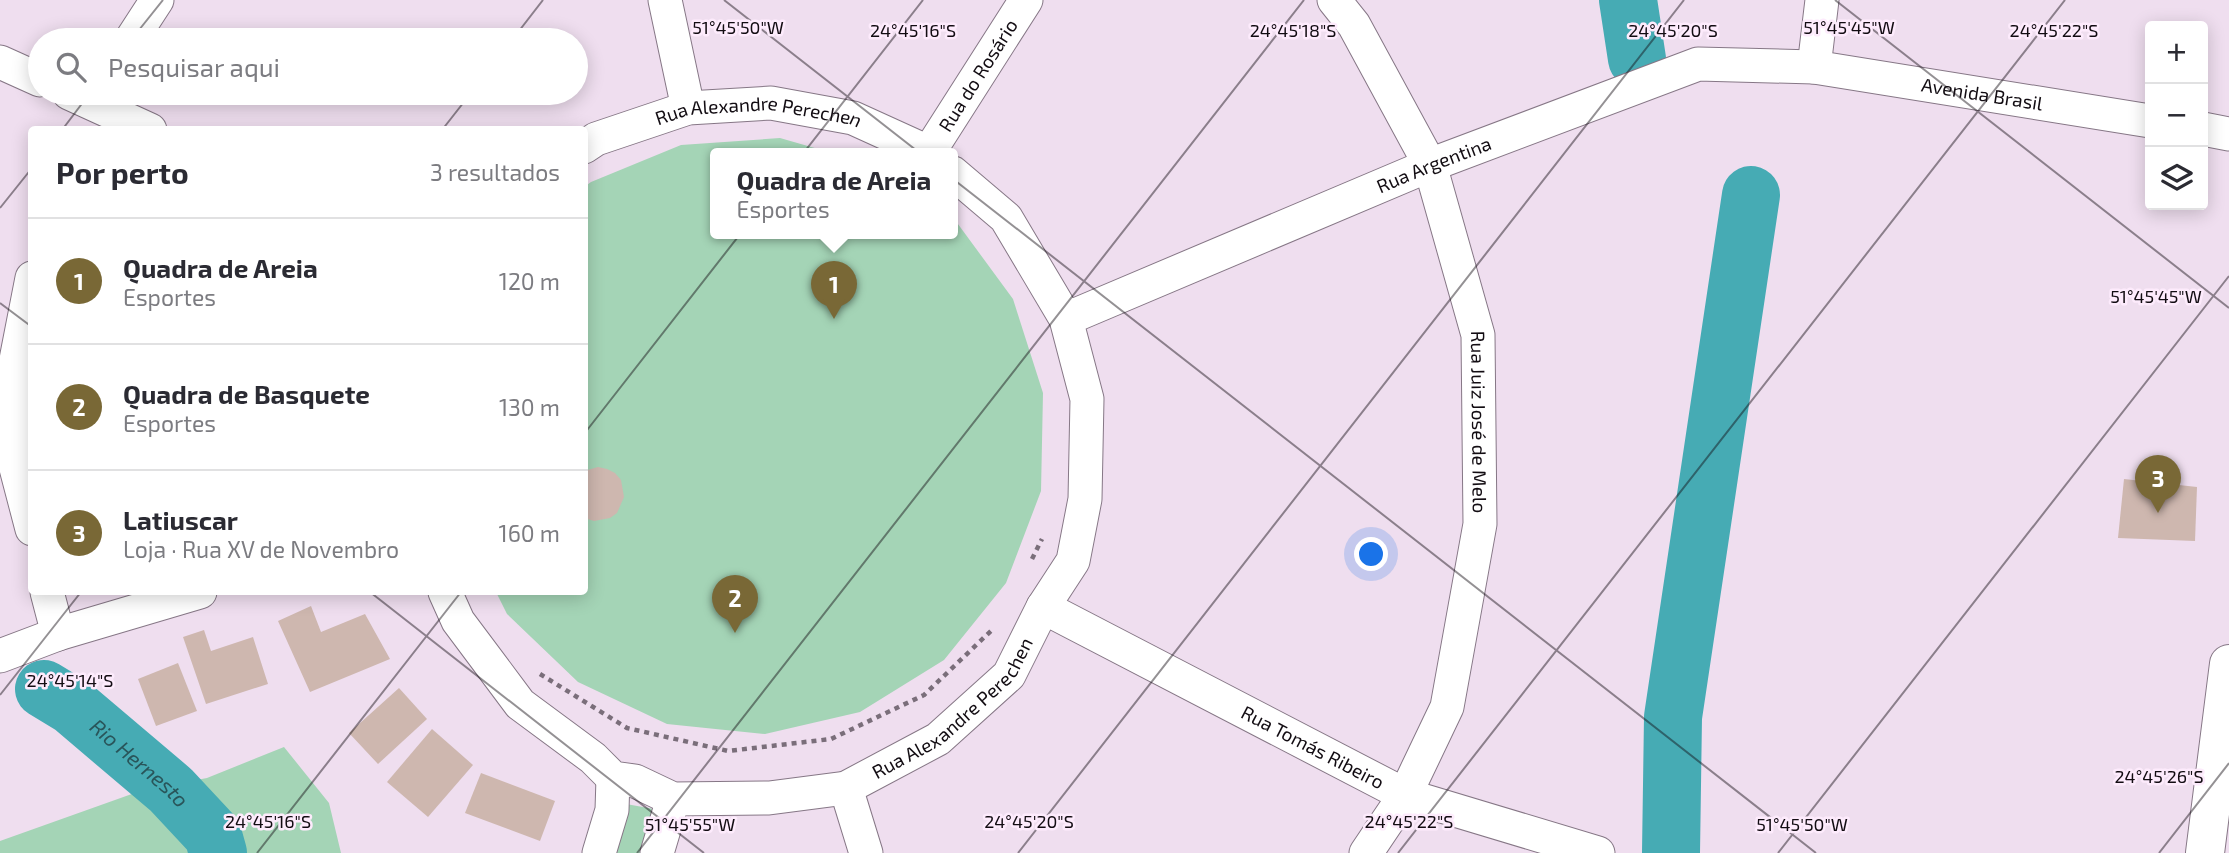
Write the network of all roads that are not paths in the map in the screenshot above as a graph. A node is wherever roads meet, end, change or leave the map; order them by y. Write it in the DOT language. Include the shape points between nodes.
graph roads {
  1 [pos="157,0"];
  2 [pos="665,0"];
  3 [pos="1026,0"];
  4 [pos="1334,0"];
  5 [pos="1822,0"];
  6 [pos="139,28"];
  7 [pos="0,62"];
  8 [pos="1814,67"];
  9 [pos="28,75"];
  10 [pos="88,105"];
  11 [pos="688,108"];
  12 [pos="2145,120"];
  13 [pos="140,126"];
  14 [pos="2208,131"];
  15 [pos="2229,134"];
  16 [pos="588,144"];
  17 [pos="920,148"];
  18 [pos="932,148"];
  19 [pos="1430,165"];
  20 [pos="958,177"];
  21 [pos="28,298"];
  22 [pos="1066,319"];
  23 [pos="28,514"];
  24 [pos="48,595"];
  25 [pos="191,595"];
  26 [pos="446,595"];
  27 [pos="1043,607"];
  28 [pos="58,634"];
  29 [pos="9,654"];
  30 [pos="2229,664"];
  31 [pos="613,778"];
  32 [pos="846,788"];
  33 [pos="1405,794"];
  34 [pos="673,799"];
  35 [pos="599,853"];
  36 [pos="657,853"];
  37 [pos="866,853"];
  38 [pos="1366,853"];
  39 [pos="1598,853"];
  40 [pos="2205,853"];
  1 -- 6 [label="street"];
  2 -- 11 [label="street"];
  3 -- 18 [label="street, Rua do Rosário"];
  4 -- 19 [label="street, Rua Juiz José de Melo" via="1354,25"];
  5 -- 8 [label="street"];
  7 -- 9 [label="street"];
  8 -- 12 [label="street, Avenida Brasil"];
  8 -- 19 [label="street, Rua Argentina" via="1699,64"];
  10 -- 13 [label="street"];
  11 -- 16 [label="street, Rua Alexandre Perechen"];
  11 -- 17 [label="street, Rua Alexandre Perechen" via="771,103 853,118"];
  14 -- 15 [label="street"];
  19 -- 22 [label="street, Rua Argentina"];
  19 -- 33 [label="street, Rua Juiz José de Melo" via="1478,335 1480,524 1447,707"];
  20 -- 22 [label="street, Rua Alexandre Perechen" via="1006,218"];
  21 -- 23 [label="street" via="16,360 16,468"];
  22 -- 27 [label="street, Rua Alexandre Perechen" via="1087,399 1085,499 1073,561"];
  24 -- 28 [label="street"];
  25 -- 28 [label="street"];
  26 -- 31 [label="street, Rua Alexandre Perechen" via="458,621 520,704"];
  27 -- 32 [label="street, Rua Alexandre Perechen" via="1009,675 938,738"];
  27 -- 33 [label="street, Rua Tomás Ribeiro"];
  28 -- 29 [label="street"];
  30 -- 40 [label="street"];
  31 -- 34 [label="street, Rua Alexandre Perechen" via="635,781"];
  31 -- 35 [label="street" via="612,810"];
  32 -- 34 [label="street, Rua Alexandre Perechen" via="769,798"];
  32 -- 37 [label="street"];
  33 -- 38 [label="street, Rua Juiz José de Melo"];
  33 -- 39 [label="street, Rua Tomás Ribeiro"];
  34 -- 36 [label="street"];
}
